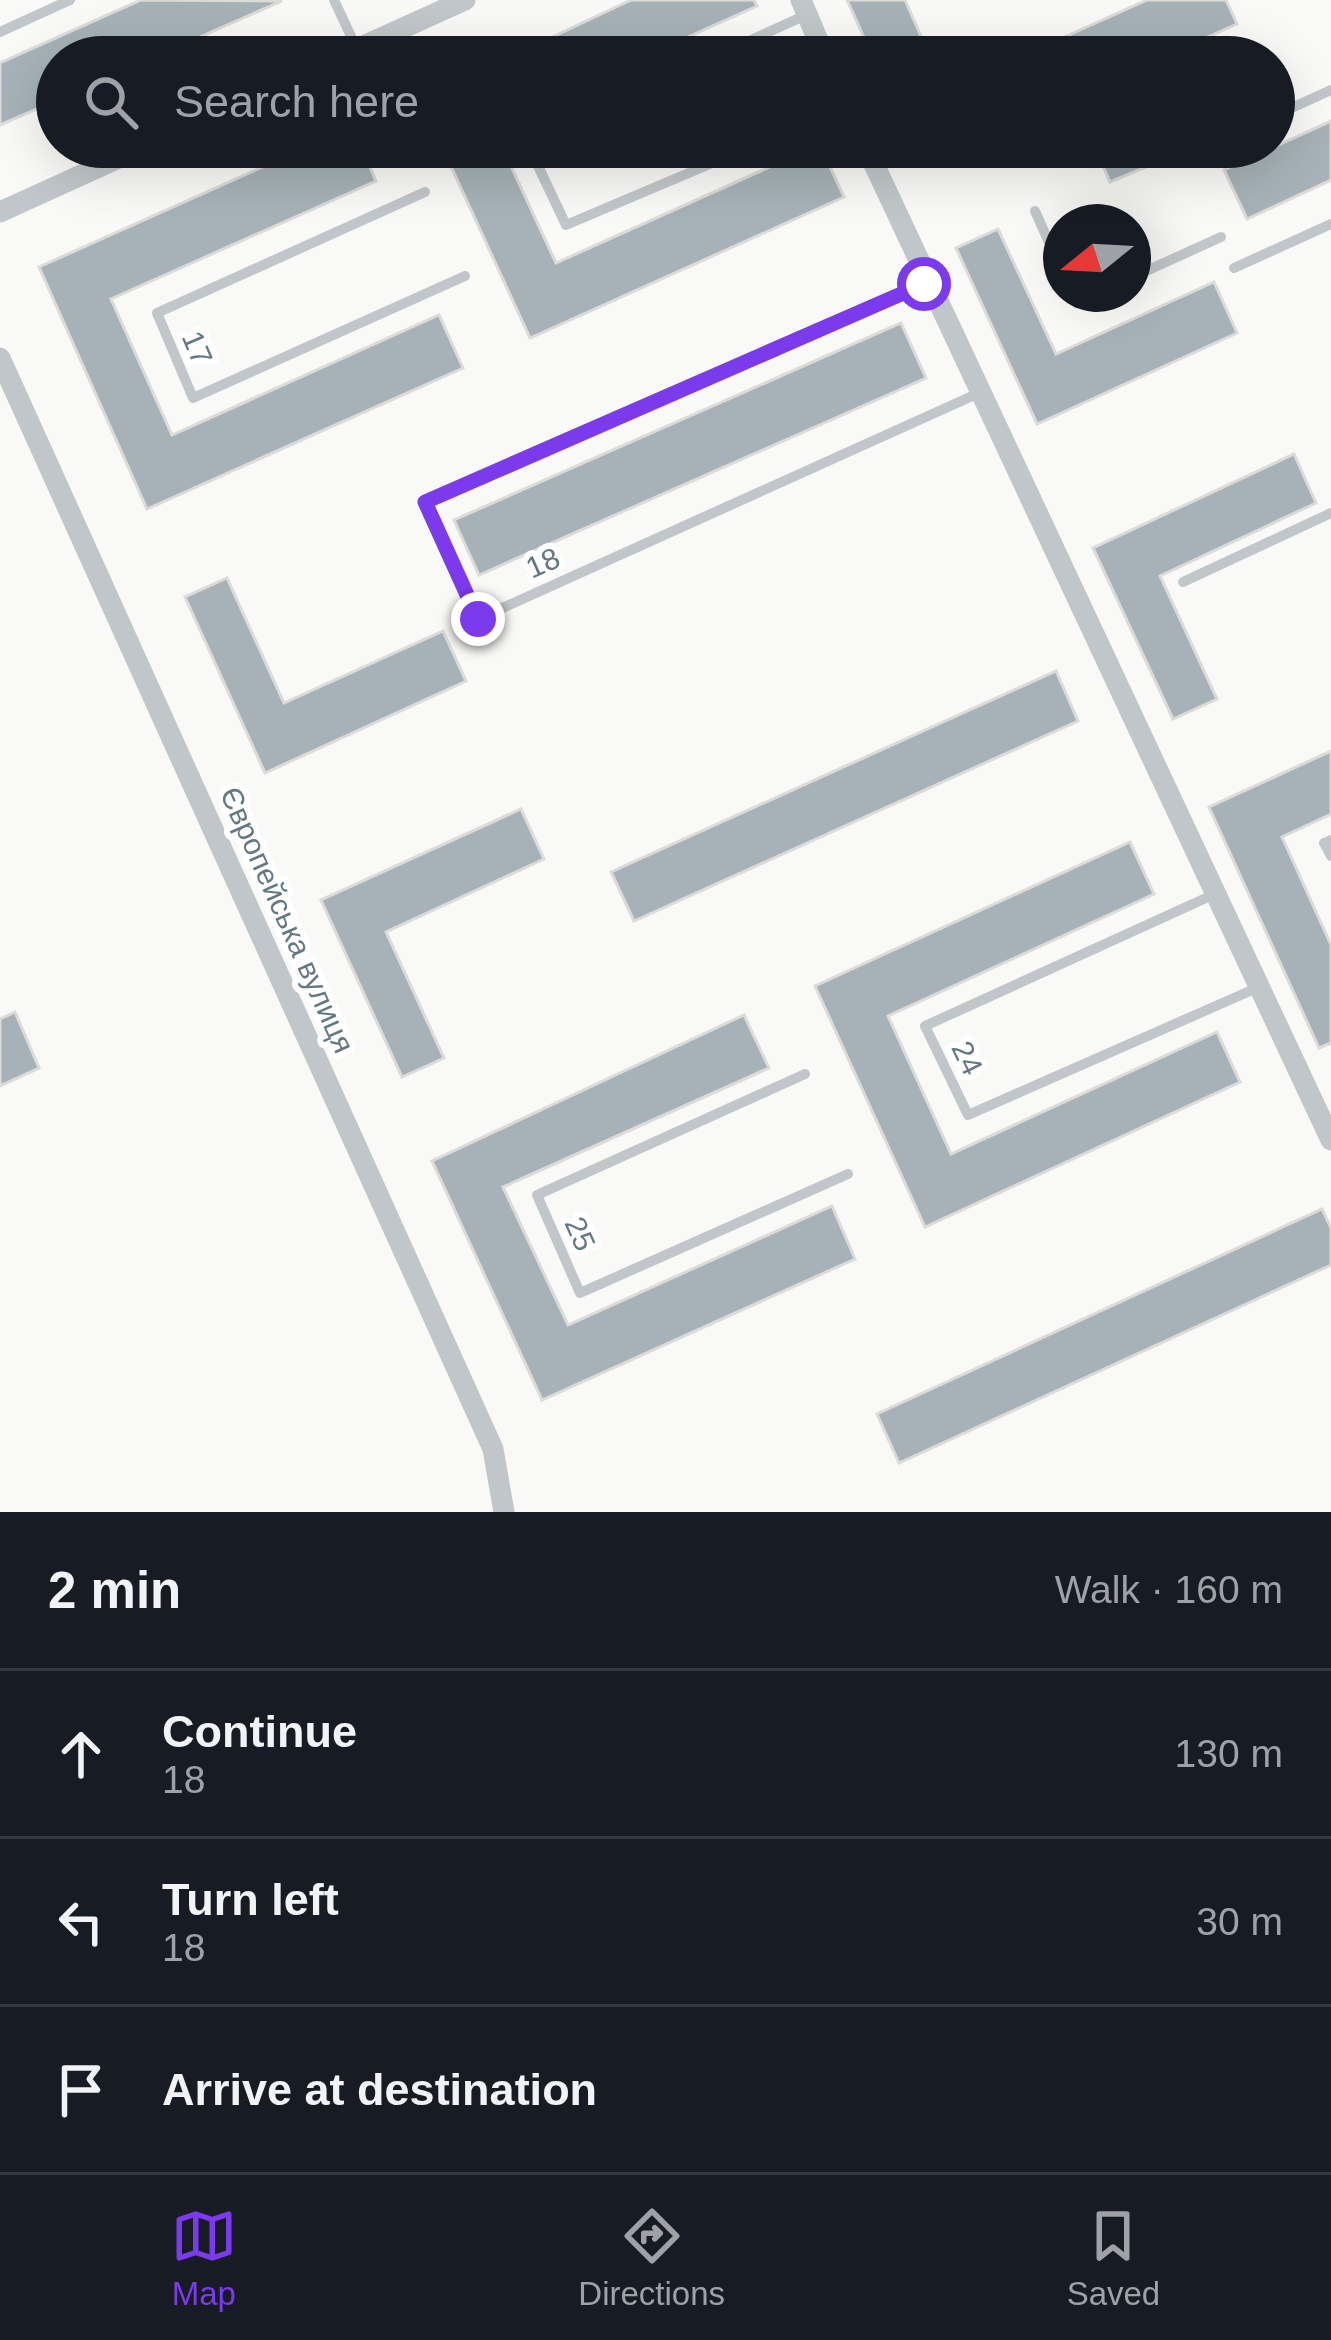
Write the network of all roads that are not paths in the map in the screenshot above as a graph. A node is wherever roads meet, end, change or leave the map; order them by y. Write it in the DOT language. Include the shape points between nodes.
graph roads {
  1 [pos="70,0"];
  2 [pos="334,0"];
  3 [pos="465,0"];
  4 [pos="803,8"];
  5 [pos="0,32"];
  6 [pos="344,36"];
  7 [pos="386,36"];
  8 [pos="752,36"];
  9 [pos="816,36"];
  10 [pos="1331,90"];
  11 [pos="1295,106"];
  12 [pos="97,168"];
  13 [pos="539,168"];
  14 [pos="701,168"];
  15 [pos="875,168"];
  16 [pos="425,192"];
  17 [pos="0,212"];
  18 [pos="1035,212"];
  19 [pos="1331,224"];
  20 [pos="1043,230"];
  21 [pos="1221,237"];
  22 [pos="1234,268"];
  23 [pos="1151,270"];
  24 [pos="465,276"];
  25 [pos="924,284"];
  26 [pos="0,358"];
  27 [pos="979,393"];
  28 [pos="1331,513"];
  29 [pos="1183,582"];
  30 [pos="1331,840"];
  31 [pos="1331,856"];
  32 [pos="1218,893"];
  33 [pos="1262,986"];
  34 [pos="805,1074"];
  35 [pos="1331,1141"];
  36 [pos="848,1174"];
  37 [pos="504,1512"];
  1 -- 5 [label="lane"];
  2 -- 6 [label="lane"];
  3 -- 7 [label="street"];
  4 -- 8 [label="lane"];
  4 -- 9 [label="street"];
  10 -- 11 [label="lane"];
  12 -- 17 [label="street"];
  13 -- 14 [label="lane" via="566,226"];
  15 -- 27 [label="street"];
  16 -- 24 [label="lane, 17" via="157,313 193,398"];
  18 -- 20 [label="lane"];
  19 -- 22 [label="lane"];
  21 -- 23 [label="lane"];
  25 -- 27 [label="lane, 18" via="425,502 478,619"];
  26 -- 37 [label="street, Європейська вулиця" via="493,1449"];
  27 -- 32 [label="street"];
  28 -- 29 [label="lane"];
  30 -- 31 [label="lane" via="1324,843"];
  32 -- 33 [label="street"];
  32 -- 33 [label="lane, 24" via="925,1027 968,1115"];
  33 -- 35 [label="street"];
  34 -- 36 [label="lane, 25" via="537,1195 580,1293"];
}
